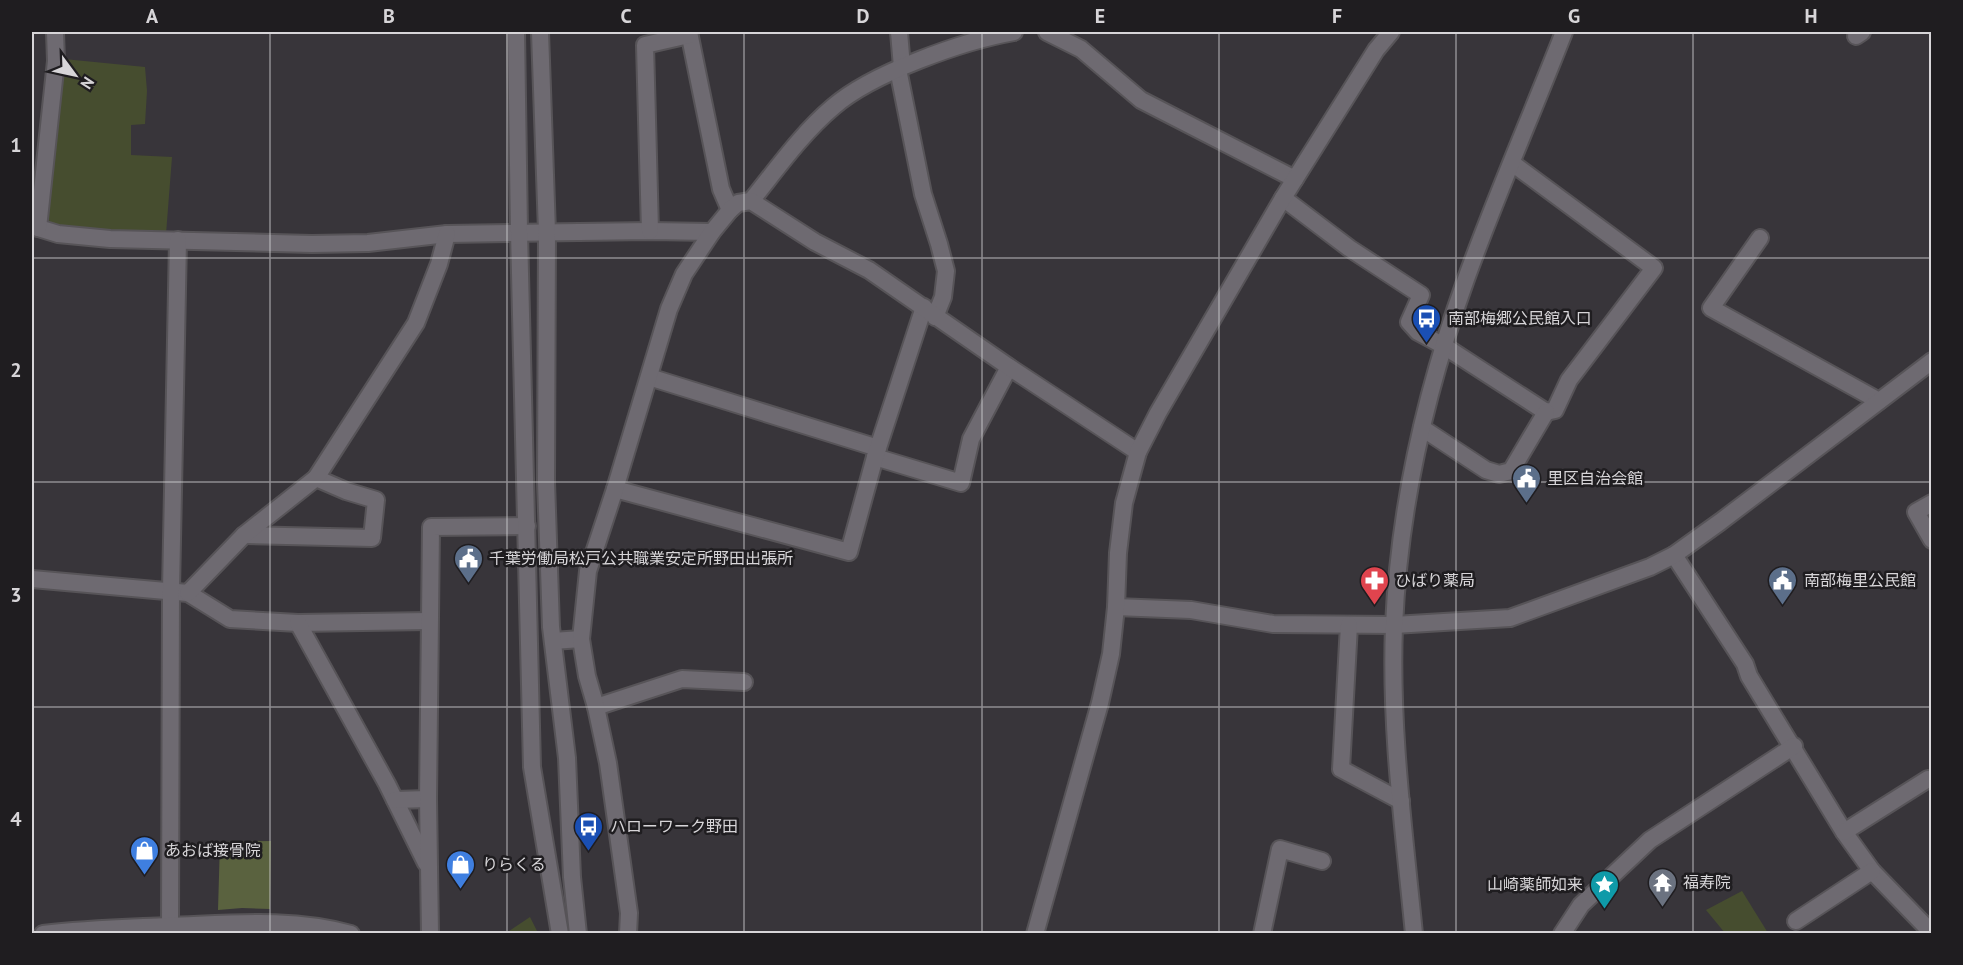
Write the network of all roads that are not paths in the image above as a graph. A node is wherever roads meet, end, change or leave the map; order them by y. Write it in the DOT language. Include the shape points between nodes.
graph roads {
  1 [pos="55,32"];
  2 [pos="516,32"];
  3 [pos="540,32"];
  4 [pos="899,32"];
  5 [pos="1014,32"];
  6 [pos="1047,32"];
  7 [pos="1392,32"];
  8 [pos="1564,32"];
  9 [pos="689,33"];
  10 [pos="900,68"];
  11 [pos="1512,163"];
  12 [pos="1295,179"];
  13 [pos="1283,198"];
  14 [pos="751,201"];
  15 [pos="730,210"];
  16 [pos="35,227"];
  17 [pos="547,231"];
  18 [pos="650,231"];
  19 [pos="519,232"];
  20 [pos="712,232"];
  21 [pos="447,234"];
  22 [pos="1760,238"];
  23 [pos="178,240"];
  24 [pos="929,312"];
  25 [pos="1444,346"];
  26 [pos="1932,361"];
  27 [pos="1009,367"];
  28 [pos="650,378"];
  29 [pos="1879,401"];
  30 [pos="1546,412"];
  31 [pos="1422,428"];
  32 [pos="876,452"];
  33 [pos="1138,452"];
  34 [pos="316,478"];
  35 [pos="615,489"];
  36 [pos="1932,504"];
  37 [pos="527,526"];
  38 [pos="244,535"];
  39 [pos="1932,540"];
  40 [pos="1674,555"];
  41 [pos="32,579"];
  42 [pos="179,592"];
  43 [pos="1116,607"];
  44 [pos="429,621"];
  45 [pos="298,622"];
  46 [pos="1349,625"];
  47 [pos="1394,625"];
  48 [pos="581,639"];
  49 [pos="553,641"];
  50 [pos="744,682"];
  51 [pos="596,707"];
  52 [pos="1794,746"];
  53 [pos="1929,779"];
  54 [pos="428,799"];
  55 [pos="395,800"];
  56 [pos="1401,801"];
  57 [pos="1844,832"];
  58 [pos="1322,861"];
  59 [pos="429,869"];
  60 [pos="1872,871"];
  61 [pos="1796,921"];
  62 [pos="169,929"];
  63 [pos="43,933"];
  64 [pos="351,933"];
  65 [pos="430,933"];
  66 [pos="560,933"];
  67 [pos="578,933"];
  68 [pos="628,933"];
  69 [pos="1035,933"];
  70 [pos="1262,933"];
  71 [pos="1413,933"];
  72 [pos="1562,933"];
  73 [pos="1932,933"];
  1 -- 16 [label="street" via="56,61"];
  2 -- 19 [label="street"];
  3 -- 17 [label="street"];
  4 -- 10 [label="street"];
  5 -- 10 [label="street"];
  6 -- 12 [label="street" via="1081,50 1141,100"];
  7 -- 12 [label="street" via="1376,50"];
  8 -- 11 [label="street"];
  9 -- 15 [label="street" via="721,189"];
  9 -- 18 [label="street" via="645,45"];
  10 -- 14 [label="street" via="832,107"];
  10 -- 24 [label="street" via="923,194 946,272 943,297"];
  11 -- 25 [label="street"];
  11 -- 30 [label="street" via="1654,268 1569,381 1555,410"];
  12 -- 13 [label="street"];
  13 -- 25 [label="street" via="1349,248 1421,294 1409,322 1418,332"];
  13 -- 33 [label="street"];
  14 -- 15 [label="street" via="738,203"];
  14 -- 24 [label="street" via="869,270"];
  15 -- 20 [label="street"];
  16 -- 23 [label="street" via="58,234 110,239"];
  17 -- 18 [label="street"];
  17 -- 19 [label="street"];
  17 -- 49 [label="street" via="546,482"];
  18 -- 20 [label="street"];
  19 -- 21 [label="street"];
  19 -- 37 [label="street"];
  20 -- 28 [label="street" via="684,274 669,309"];
  21 -- 23 [label="street" via="368,243"];
  21 -- 34 [label="street" via="416,323"];
  22 -- 29 [label="street" via="1711,308"];
  23 -- 42 [label="street"];
  24 -- 27 [label="street"];
  24 -- 32 [label="street"];
  25 -- 30 [label="street"];
  25 -- 31 [label="street"];
  26 -- 29 [label="street"];
  27 -- 32 [label="street" via="971,439 961,483"];
  27 -- 33 [label="street"];
  28 -- 32 [label="street"];
  28 -- 35 [label="street"];
  29 -- 40 [label="street"];
  30 -- 31 [label="street" via="1511,471 1499,474 1486,470"];
  31 -- 47 [label="street" via="1410,479"];
  32 -- 35 [label="street" via="849,552"];
  33 -- 43 [label="street" via="1124,503"];
  34 -- 38 [label="street"];
  34 -- 38 [label="street" via="376,500 372,538"];
  35 -- 48 [label="street" via="588,571"];
  36 -- 39 [label="street" via="1916,512"];
  37 -- 44 [label="street" via="431,527"];
  37 -- 66 [label="street" via="532,767"];
  38 -- 42 [label="street"];
  40 -- 47 [label="street" via="1510,618"];
  40 -- 52 [label="street"];
  41 -- 42 [label="street"];
  42 -- 45 [label="street" via="230,619"];
  42 -- 62 [label="street"];
  43 -- 46 [label="street" via="1191,610 1273,624"];
  43 -- 69 [label="street" via="1100,704"];
  44 -- 45 [label="street"];
  44 -- 54 [label="street"];
  45 -- 55 [label="street"];
  46 -- 47 [label="street"];
  46 -- 56 [label="street" via="1341,769"];
  47 -- 56 [label="street"];
  48 -- 49 [label="street"];
  48 -- 51 [label="street"];
  49 -- 67 [label="street" via="567,758"];
  50 -- 51 [label="street" via="682,679"];
  51 -- 68 [label="street" via="610,774 629,913"];
  52 -- 57 [label="street"];
  52 -- 72 [label="street" via="1650,840 1581,905"];
  53 -- 57 [label="street"];
  54 -- 55 [label="street"];
  54 -- 59 [label="street"];
  55 -- 59 [label="street"];
  56 -- 71 [label="street"];
  57 -- 60 [label="street"];
  58 -- 70 [label="street" via="1280,849"];
  59 -- 65 [label="street"];
  60 -- 61 [label="street"];
  60 -- 73 [label="street"];
  62 -- 63 [label="street" via="117,927"];
  62 -- 64 [label="street" via="257,922"];
}
